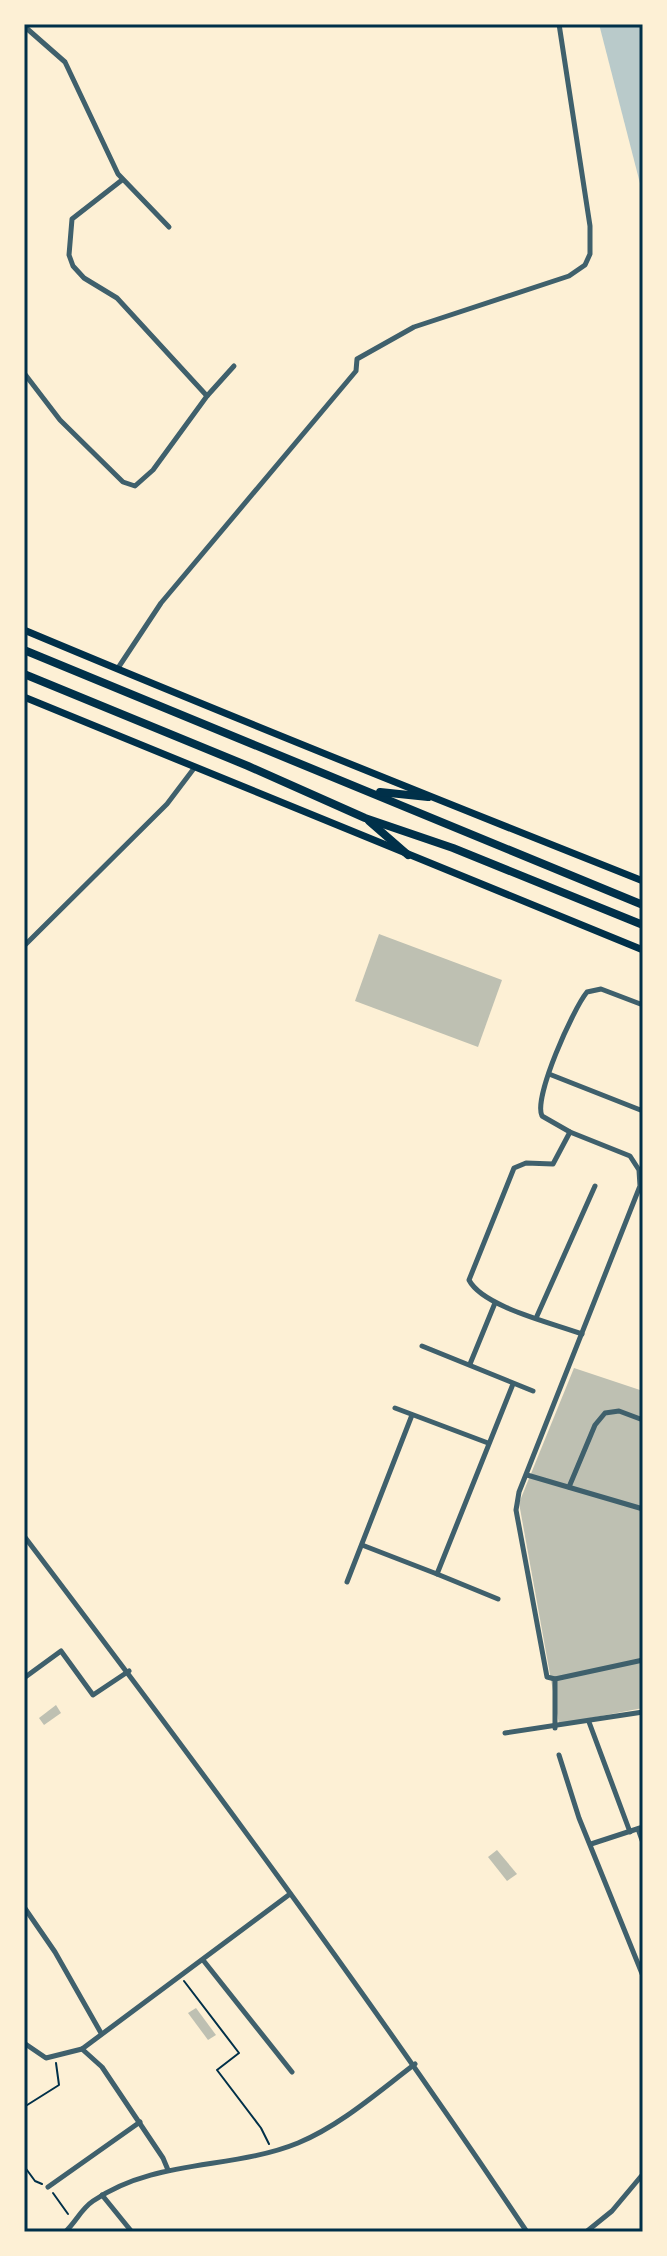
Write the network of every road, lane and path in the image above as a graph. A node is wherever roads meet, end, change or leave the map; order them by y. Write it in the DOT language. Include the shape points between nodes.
graph roads {
  1 [pos="559,24"];
  2 [pos="24,26"];
  3 [pos="122,180"];
  4 [pos="169,227"];
  5 [pos="234,366"];
  6 [pos="24,373"];
  7 [pos="207,396"];
  8 [pos="24,630"];
  9 [pos="24,650"];
  10 [pos="118,668"];
  11 [pos="24,674"];
  12 [pos="24,697"];
  13 [pos="195,767"];
  14 [pos="375,791"];
  15 [pos="428,797"];
  16 [pos="365,818"];
  17 [pos="408,855"];
  18 [pos="643,881"];
  19 [pos="643,905"];
  20 [pos="643,925"];
  21 [pos="24,946"];
  22 [pos="643,950"];
  23 [pos="643,1005"];
  24 [pos="549,1074"];
  25 [pos="643,1111"];
  26 [pos="570,1132"];
  27 [pos="595,1186"];
  28 [pos="495,1303"];
  29 [pos="537,1316"];
  30 [pos="582,1334"];
  31 [pos="422,1346"];
  32 [pos="470,1364"];
  33 [pos="513,1384"];
  34 [pos="533,1391"];
  35 [pos="395,1408"];
  36 [pos="412,1415"];
  37 [pos="643,1420"];
  38 [pos="488,1443"];
  39 [pos="527,1475"];
  40 [pos="569,1487"];
  41 [pos="643,1509"];
  42 [pos="24,1536"];
  43 [pos="362,1545"];
  44 [pos="437,1574"];
  45 [pos="347,1582"];
  46 [pos="498,1599"];
  47 [pos="643,1660"];
  48 [pos="129,1671"];
  49 [pos="24,1678"];
  50 [pos="555,1679"];
  51 [pos="643,1712"];
  52 [pos="589,1722"];
  53 [pos="555,1728"];
  54 [pos="505,1733"];
  55 [pos="559,1755"];
  56 [pos="640,1828"];
  57 [pos="630,1832"];
  58 [pos="643,1843"];
  59 [pos="591,1844"];
  60 [pos="290,1894"];
  61 [pos="24,1907"];
  62 [pos="203,1960"];
  63 [pos="181,1976"];
  64 [pos="643,1976"];
  65 [pos="101,2033"];
  66 [pos="24,2043"];
  67 [pos="82,2049"];
  68 [pos="54,2058"];
  69 [pos="415,2064"];
  70 [pos="292,2072"];
  71 [pos="24,2107"];
  72 [pos="140,2122"];
  73 [pos="273,2151"];
  74 [pos="168,2170"];
  75 [pos="643,2174"];
  76 [pos="48,2187"];
  77 [pos="102,2195"];
  78 [pos="65,2232"];
  79 [pos="132,2232"];
  80 [pos="527,2232"];
  81 [pos="586,2232"];
  1 -- 10 [label="street" via="590,226 585,265 560,280 414,327 357,359 356,371 161,603"];
  2 -- 3 [label="street" via="73,73"];
  3 -- 4 [label="street"];
  3 -- 7 [label="street" via="72,219 69,255 84,278 117,298"];
  5 -- 7 [label="street"];
  6 -- 7 [label="street" via="60,420 130,486 145,479"];
  8 -- 10 [label="main road"];
  9 -- 14 [label="highway"];
  10 -- 15 [label="main road"];
  11 -- 16 [label="highway"];
  12 -- 13 [label="main road"];
  13 -- 17 [label="main road"];
  13 -- 21 [label="street" via="167,804"];
  14 -- 15 [label="highway"];
  14 -- 19 [label="highway"];
  15 -- 18 [label="main road"];
  16 -- 17 [label="highway"];
  16 -- 20 [label="highway"];
  17 -- 22 [label="main road"];
  23 -- 24 [label="street" via="601,989 587,992"];
  24 -- 25 [label="street"];
  24 -- 26 [label="street" via="540,1112"];
  26 -- 28 [label="street" via="553,1164 522,1163 510,1173 469,1274 474,1290"];
  26 -- 30 [label="street" via="630,1156 641,1177"];
  27 -- 29 [label="street"];
  28 -- 29 [label="street"];
  28 -- 32 [label="street"];
  29 -- 30 [label="street"];
  30 -- 39 [label="street"];
  31 -- 32 [label="street"];
  32 -- 33 [label="street"];
  33 -- 34 [label="street"];
  33 -- 38 [label="street"];
  35 -- 36 [label="street"];
  36 -- 38 [label="street"];
  36 -- 43 [label="street"];
  37 -- 40 [label="street" via="619,1411 605,1413"];
  38 -- 44 [label="street"];
  39 -- 40 [label="street"];
  39 -- 50 [label="street" via="516,1500 516,1519 545,1671"];
  40 -- 41 [label="street"];
  42 -- 48 [label="street"];
  43 -- 44 [label="street"];
  43 -- 45 [label="street"];
  44 -- 46 [label="street"];
  47 -- 50 [label="street"];
  48 -- 49 [label="street" via="93,1695 61,1651"];
  48 -- 60 [label="street"];
  50 -- 53 [label="street"];
  51 -- 52 [label="street"];
  52 -- 53 [label="street"];
  52 -- 57 [label="street"];
  53 -- 54 [label="street"];
  55 -- 59 [label="street"];
  56 -- 57 [label="street"];
  56 -- 58 [label="street"];
  57 -- 59 [label="street"];
  59 -- 64 [label="street"];
  60 -- 62 [label="street"];
  60 -- 69 [label="street"];
  61 -- 65 [label="street"];
  62 -- 63 [label="street"];
  62 -- 70 [label="street"];
  63 -- 65 [label="street"];
  63 -- 73 [label="path" via="239,2053 217,2070"];
  65 -- 67 [label="street"];
  66 -- 68 [label="street"];
  67 -- 68 [label="street"];
  67 -- 72 [label="street" via="102,2067"];
  68 -- 71 [label="path" via="59,2085"];
  69 -- 73 [label="street" via="324,2130"];
  69 -- 80 [label="street"];
  72 -- 74 [label="street"];
  72 -- 76 [label="street"];
  73 -- 74 [label="street"];
  74 -- 77 [label="street"];
  75 -- 81 [label="street"];
  77 -- 78 [label="street" via="84,2207"];
  77 -- 79 [label="street"];
}
